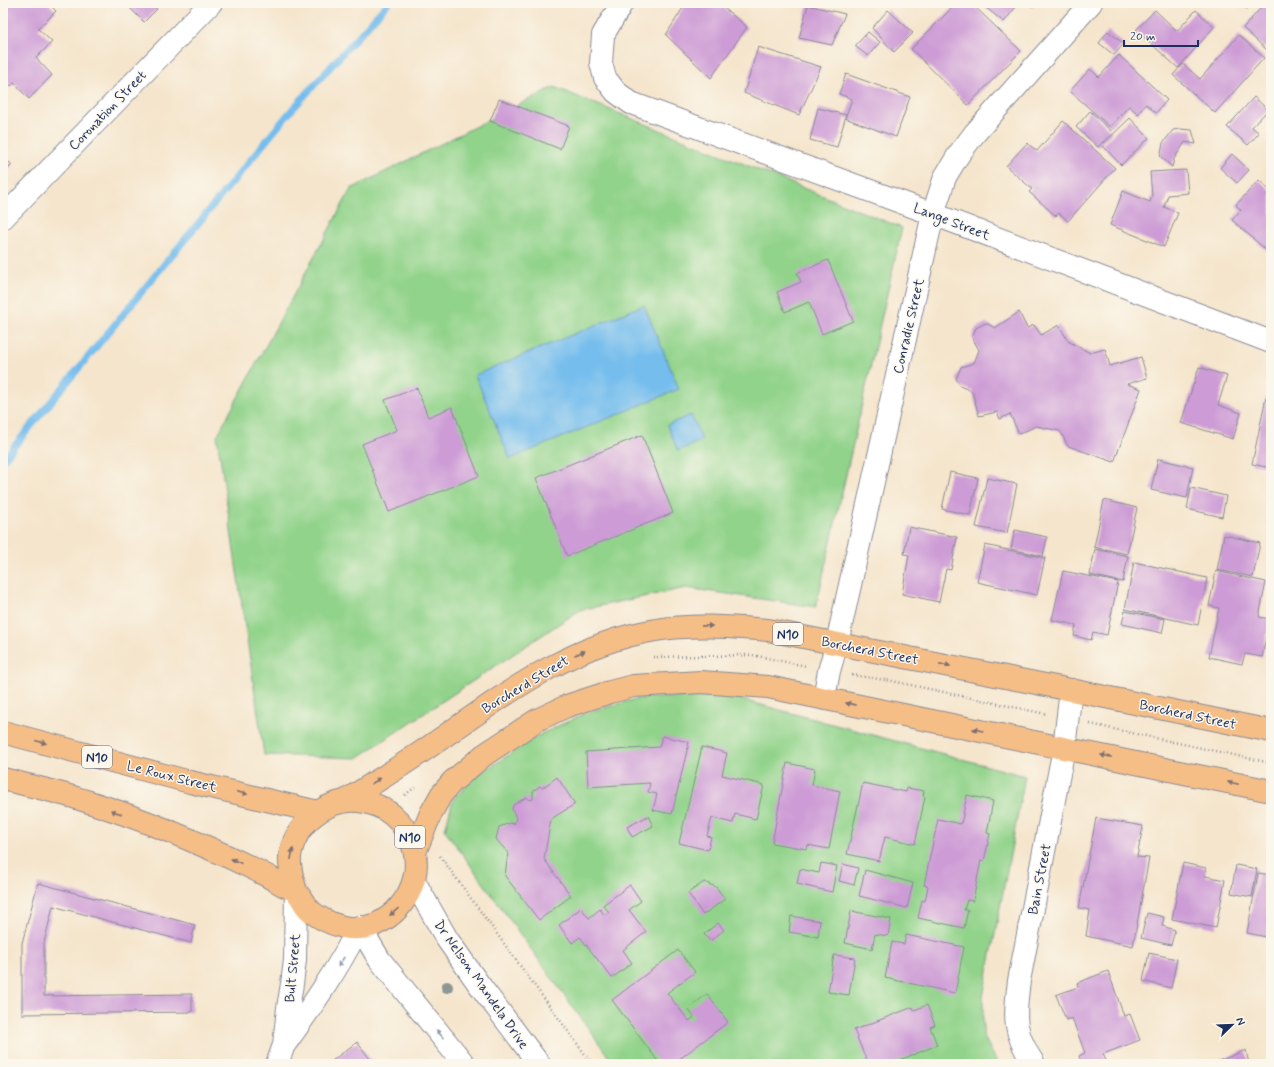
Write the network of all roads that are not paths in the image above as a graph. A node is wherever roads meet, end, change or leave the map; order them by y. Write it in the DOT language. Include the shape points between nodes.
graph roads {
  1 [pos="211,3"];
  2 [pos="622,3"];
  3 [pos="1091,3"];
  4 [pos="933,214"];
  5 [pos="3,218"];
  6 [pos="1268,336"];
  7 [pos="838,643"];
  8 [pos="1071,690"];
  9 [pos="824,698"];
  10 [pos="1271,731"];
  11 [pos="3,732"];
  12 [pos="1064,748"];
  13 [pos="3,779"];
  14 [pos="1271,791"];
  15 [pos="343,802"];
  16 [pos="318,812"];
  17 [pos="419,842"];
  18 [pos="414,881"];
  19 [pos="296,892"];
  20 [pos="360,927"];
  21 [pos="281,1054"];
  22 [pos="464,1064"];
  23 [pos="539,1064"];
  24 [pos="1034,1064"];
  1 -- 5 [label="street, Coronation Street"];
  2 -- 4 [label="street, Lange Street" via="603,35 601,63 606,78 616,92 631,103"];
  3 -- 4 [label="street, Conradie Street" via="959,154 946,177"];
  4 -- 6 [label="street, Lange Street"];
  4 -- 7 [label="street, Conradie Street"];
  7 -- 8 [label="highway, Borcherd Street / N10, one-way"];
  7 -- 9 [label="street, Conradie Street"];
  15 -- 7 [label="highway, Borcherd Street / N10, one-way" via="417,755 515,687 566,659 616,640 655,630 694,626 768,630"];
  8 -- 10 [label="highway, Borcherd Street / N10"];
  8 -- 12 [label="street, Bain Street"];
  12 -- 9 [label="highway, N10, one-way"];
  9 -- 17 [label="highway, N10" via="768,687 701,682 633,686 567,706 537,720 484,755 452,782 431,812"];
  11 -- 16 [label="highway, Le Roux Street / N10, one-way" via="190,782"];
  14 -- 12 [label="highway, N10, one-way"];
  12 -- 24 [label="street, Bain Street" via="1016,1000 1018,1036"];
  19 -- 13 [label="highway, N10, one-way" via="253,868 179,834 86,801"];
  15 -- 16 [label="highway, N10"];
  15 -- 17 [label="highway, N10" via="373,804 387,811"];
  19 -- 16 [label="highway, N10, one-way" via="290,856 295,839 304,824"];
  17 -- 18 [label="highway, N10"];
  18 -- 20 [label="highway, N10, one-way" via="409,895 400,908 388,918"];
  18 -- 23 [label="street, Dr Nelson Mandela Drive" via="447,939"];
  19 -- 20 [label="highway, N10" via="307,908 321,919 344,927"];
  19 -- 21 [label="street, Bult Street" via="295,960"];
  20 -- 21 [label="street, Bult Street, one-way" via="344,957"];
  22 -- 20 [label="street, one-way" via="379,959"];
}
